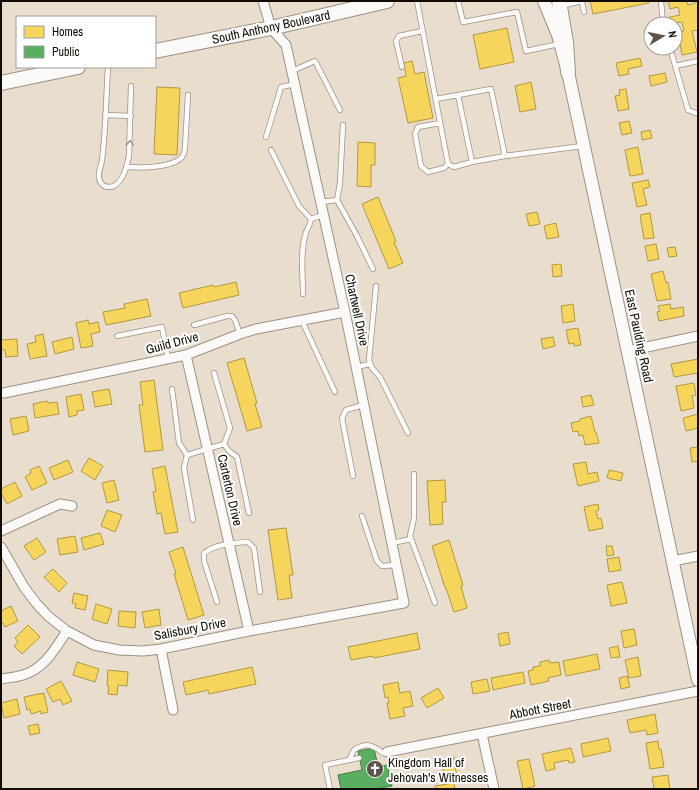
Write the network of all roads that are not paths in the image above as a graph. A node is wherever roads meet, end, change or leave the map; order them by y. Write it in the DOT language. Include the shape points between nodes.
graph roads {
  1 [pos="263,1"];
  2 [pos="387,1"];
  3 [pos="417,1"];
  4 [pos="458,1"];
  5 [pos="544,1"];
  6 [pos="582,1"];
  7 [pos="661,1"];
  8 [pos="559,4"];
  9 [pos="584,12"];
  10 [pos="662,16"];
  11 [pos="271,28"];
  12 [pos="422,31"];
  13 [pos="560,43"];
  14 [pos="156,51"];
  15 [pos="672,56"];
  16 [pos="698,61"];
  17 [pos="675,66"];
  18 [pos="402,67"];
  19 [pos="73,68"];
  20 [pos="108,68"];
  21 [pos="292,71"];
  22 [pos="568,72"];
  23 [pos="1,83"];
  24 [pos="295,84"];
  25 [pos="131,86"];
  26 [pos="188,95"];
  27 [pos="458,95"];
  28 [pos="436,99"];
  29 [pos="340,110"];
  30 [pos="698,114"];
  31 [pos="105,115"];
  32 [pos="131,116"];
  33 [pos="440,123"];
  34 [pos="343,125"];
  35 [pos="266,137"];
  36 [pos="584,146"];
  37 [pos="271,150"];
  38 [pos="505,156"];
  39 [pos="472,162"];
  40 [pos="448,164"];
  41 [pos="127,167"];
  42 [pos="337,200"];
  43 [pos="321,202"];
  44 [pos="324,215"];
  45 [pos="310,219"];
  46 [pos="373,269"];
  47 [pos="376,286"];
  48 [pos="303,294"];
  49 [pos="345,312"];
  50 [pos="302,321"];
  51 [pos="194,325"];
  52 [pos="240,334"];
  53 [pos="117,336"];
  54 [pos="698,336"];
  55 [pos="628,351"];
  56 [pos="186,355"];
  57 [pos="168,359"];
  58 [pos="370,364"];
  59 [pos="356,367"];
  60 [pos="214,372"];
  61 [pos="172,389"];
  62 [pos="335,392"];
  63 [pos="4,393"];
  64 [pos="364,405"];
  65 [pos="408,432"];
  66 [pos="224,444"];
  67 [pos="207,449"];
  68 [pos="187,455"];
  69 [pos="414,474"];
  70 [pos="353,476"];
  71 [pos="72,506"];
  72 [pos="249,512"];
  73 [pos="362,516"];
  74 [pos="193,520"];
  75 [pos="1,531"];
  76 [pos="411,540"];
  77 [pos="392,543"];
  78 [pos="229,544"];
  79 [pos="1,547"];
  80 [pos="698,556"];
  81 [pos="673,561"];
  82 [pos="396,565"];
  83 [pos="260,592"];
  84 [pos="217,602"];
  85 [pos="404,603"];
  86 [pos="436,603"];
  87 [pos="250,631"];
  88 [pos="67,632"];
  89 [pos="161,649"];
  90 [pos="1,679"];
  91 [pos="698,680"];
  92 [pos="698,691"];
  93 [pos="173,710"];
  94 [pos="482,734"];
  95 [pos="385,753"];
  96 [pos="375,755"];
  97 [pos="359,758"];
  98 [pos="349,760"];
  99 [pos="330,789"];
  100 [pos="494,789"];
  1 -- 11 [label="street"];
  2 -- 11 [label="main road, South Anthony Boulevard"];
  3 -- 12 [label="lane"];
  4 -- 13 [label="lane" via="463,22 517,12 526,51"];
  5 -- 13 [label="main road, East Paulding Road"];
  6 -- 8 [label="lane"];
  6 -- 9 [label="lane"];
  7 -- 10 [label="lane"];
  8 -- 22 [label="main road"];
  11 -- 14 [label="main road, South Anthony Boulevard"];
  11 -- 21 [label="street, Chartwell Drive" via="286,44"];
  12 -- 18 [label="lane" via="399,36 396,41"];
  12 -- 28 [label="lane"];
  13 -- 22 [label="main road, East Paulding Road"];
  15 -- 17 [label="lane"];
  16 -- 17 [label="lane"];
  17 -- 30 [label="lane" via="688,110"];
  19 -- 23 [label="main road"];
  20 -- 31 [label="lane"];
  21 -- 24 [label="street, Chartwell Drive"];
  21 -- 29 [label="lane" via="315,61"];
  22 -- 36 [label="main road, East Paulding Road"];
  24 -- 35 [label="lane" via="282,87"];
  24 -- 43 [label="street, Chartwell Drive"];
  25 -- 32 [label="lane"];
  26 -- 41 [label="lane" via="183,156 158,166"];
  27 -- 28 [label="lane"];
  27 -- 38 [label="lane" via="491,88"];
  27 -- 39 [label="lane"];
  28 -- 33 [label="lane"];
  31 -- 32 [label="lane"];
  31 -- 41 [label="lane" via="104,148 99,179 102,185 113,187"];
  41 -- 32 [label="lane, one-way"];
  33 -- 40 [label="lane"];
  33 -- 40 [label="lane" via="418,127 415,134 421,166 428,172 444,168"];
  34 -- 42 [label="lane"];
  36 -- 38 [label="lane"];
  36 -- 55 [label="main road, East Paulding Road"];
  37 -- 45 [label="lane" via="299,206"];
  38 -- 39 [label="lane"];
  39 -- 40 [label="lane" via="454,168"];
  42 -- 43 [label="lane"];
  42 -- 46 [label="lane"];
  43 -- 44 [label="street, Chartwell Drive"];
  44 -- 45 [label="lane"];
  44 -- 49 [label="street, Chartwell Drive"];
  45 -- 48 [label="lane" via="303,252"];
  47 -- 58 [label="lane"];
  49 -- 50 [label="street, Guild Drive"];
  49 -- 59 [label="street, Chartwell Drive"];
  50 -- 52 [label="street, Guild Drive"];
  50 -- 62 [label="lane"];
  51 -- 52 [label="lane" via="232,316"];
  52 -- 56 [label="street, Guild Drive"];
  53 -- 57 [label="lane" via="162,327"];
  54 -- 55 [label="street"];
  55 -- 81 [label="main road, East Paulding Road"];
  56 -- 57 [label="street, Guild Drive"];
  56 -- 67 [label="street, Carterton Drive"];
  57 -- 63 [label="street, Guild Drive"];
  58 -- 59 [label="lane"];
  58 -- 65 [label="lane" via="380,377"];
  59 -- 64 [label="street, Chartwell Drive"];
  60 -- 66 [label="lane" via="230,428"];
  61 -- 68 [label="lane" via="179,443"];
  64 -- 70 [label="lane" via="346,410 342,418"];
  64 -- 77 [label="street, Chartwell Drive"];
  66 -- 67 [label="lane"];
  66 -- 72 [label="lane" via="237,457"];
  67 -- 68 [label="lane"];
  67 -- 78 [label="street, Carterton Drive"];
  68 -- 74 [label="lane" via="184,468"];
  69 -- 76 [label="lane"];
  71 -- 75 [label="street" via="60,504"];
  73 -- 82 [label="lane" via="377,561 382,566"];
  76 -- 77 [label="lane"];
  76 -- 86 [label="lane"];
  77 -- 82 [label="street, Chartwell Drive"];
  78 -- 83 [label="lane" via="248,542 254,548"];
  78 -- 84 [label="lane" via="209,549 204,553 204,561"];
  78 -- 87 [label="street, Carterton Drive"];
  79 -- 88 [label="street, Salisbury Drive" via="36,603"];
  80 -- 81 [label="street"];
  81 -- 91 [label="main road, East Paulding Road"];
  82 -- 85 [label="street, Chartwell Drive"];
  85 -- 87 [label="street, Salisbury Drive"];
  87 -- 89 [label="street, Salisbury Drive"];
  88 -- 89 [label="street, Salisbury Drive" via="94,645 119,650"];
  88 -- 90 [label="street" via="40,666 24,675"];
  89 -- 93 [label="street"];
  92 -- 94 [label="street, Abbott Street"];
  94 -- 95 [label="street, Abbott Street"];
  94 -- 100 [label="street"];
  95 -- 96 [label="lane"];
  95 -- 98 [label="lane" via="371,745 361,746 354,750"];
  97 -- 98 [label="lane"];
  98 -- 99 [label="lane" via="325,765"];
}
